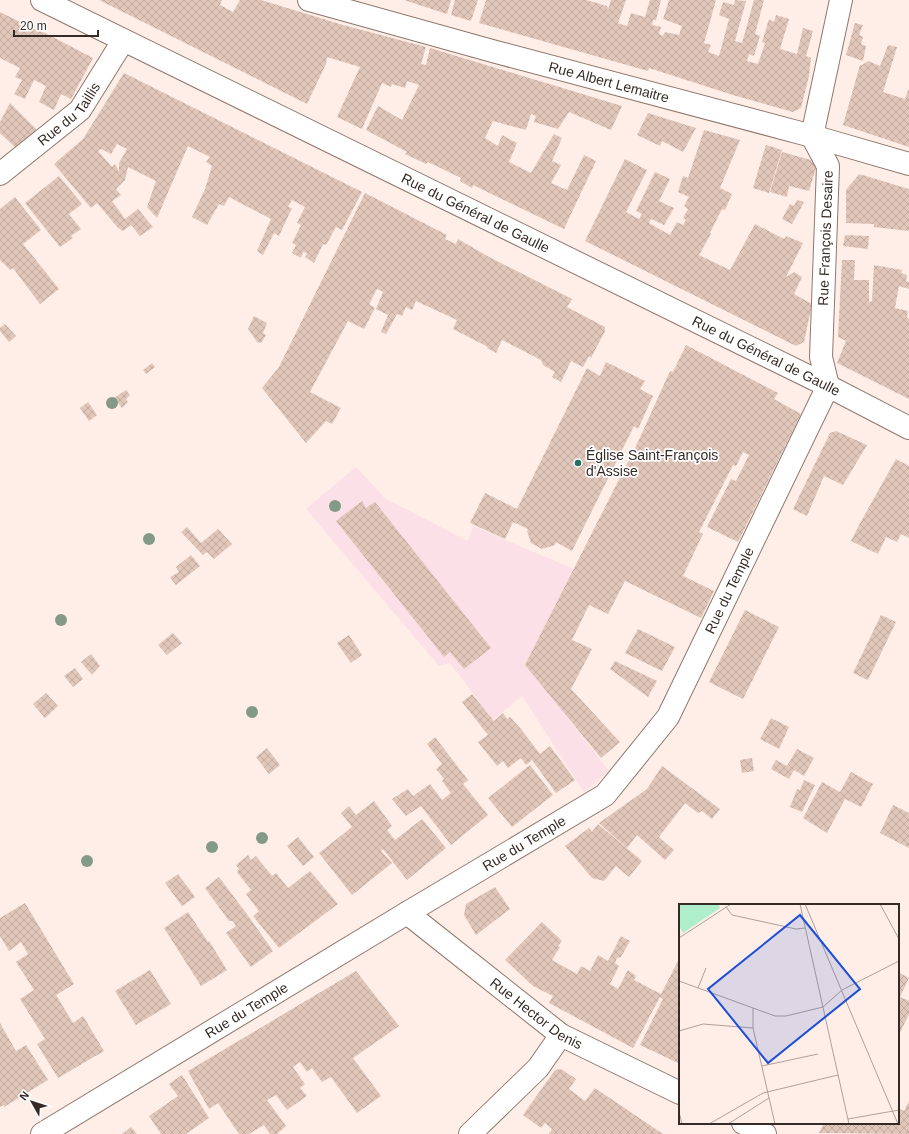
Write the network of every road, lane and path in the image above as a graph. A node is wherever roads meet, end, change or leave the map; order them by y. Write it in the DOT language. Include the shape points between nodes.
graph roads {
  1 [pos="42,0"];
  2 [pos="309,0"];
  3 [pos="842,0"];
  4 [pos="122,41"];
  5 [pos="812,136"];
  6 [pos="909,164"];
  7 [pos="0,174"];
  8 [pos="828,386"];
  9 [pos="909,428"];
  10 [pos="407,913"];
  11 [pos="561,1035"];
  12 [pos="679,1093"];
  13 [pos="745,1124"];
  14 [pos="42,1134"];
  15 [pos="470,1134"];
  16 [pos="765,1134"];
  1 -- 4 [label="street, Rue du Général de Gaulle"];
  2 -- 5 [label="street, Rue Albert Lemaitre"];
  3 -- 5 [label="street"];
  4 -- 7 [label="street, Rue du Taillis" via="80,110"];
  4 -- 8 [label="street, Rue du Général de Gaulle"];
  5 -- 6 [label="street, Rue Albert Lemaitre"];
  5 -- 8 [label="street, Rue François Desaire" via="828,166 821,357"];
  8 -- 9 [label="street, Rue du Général de Gaulle"];
  8 -- 10 [label="street, Rue du Temple" via="668,717 605,795"];
  10 -- 11 [label="street, Rue Hector Denis"];
  10 -- 14 [label="street, Rue du Temple"];
  11 -- 12 [label="street, Rue Hector Denis"];
  11 -- 15 [label="street" via="538,1068"];
  13 -- 16 [label="street"];
}
